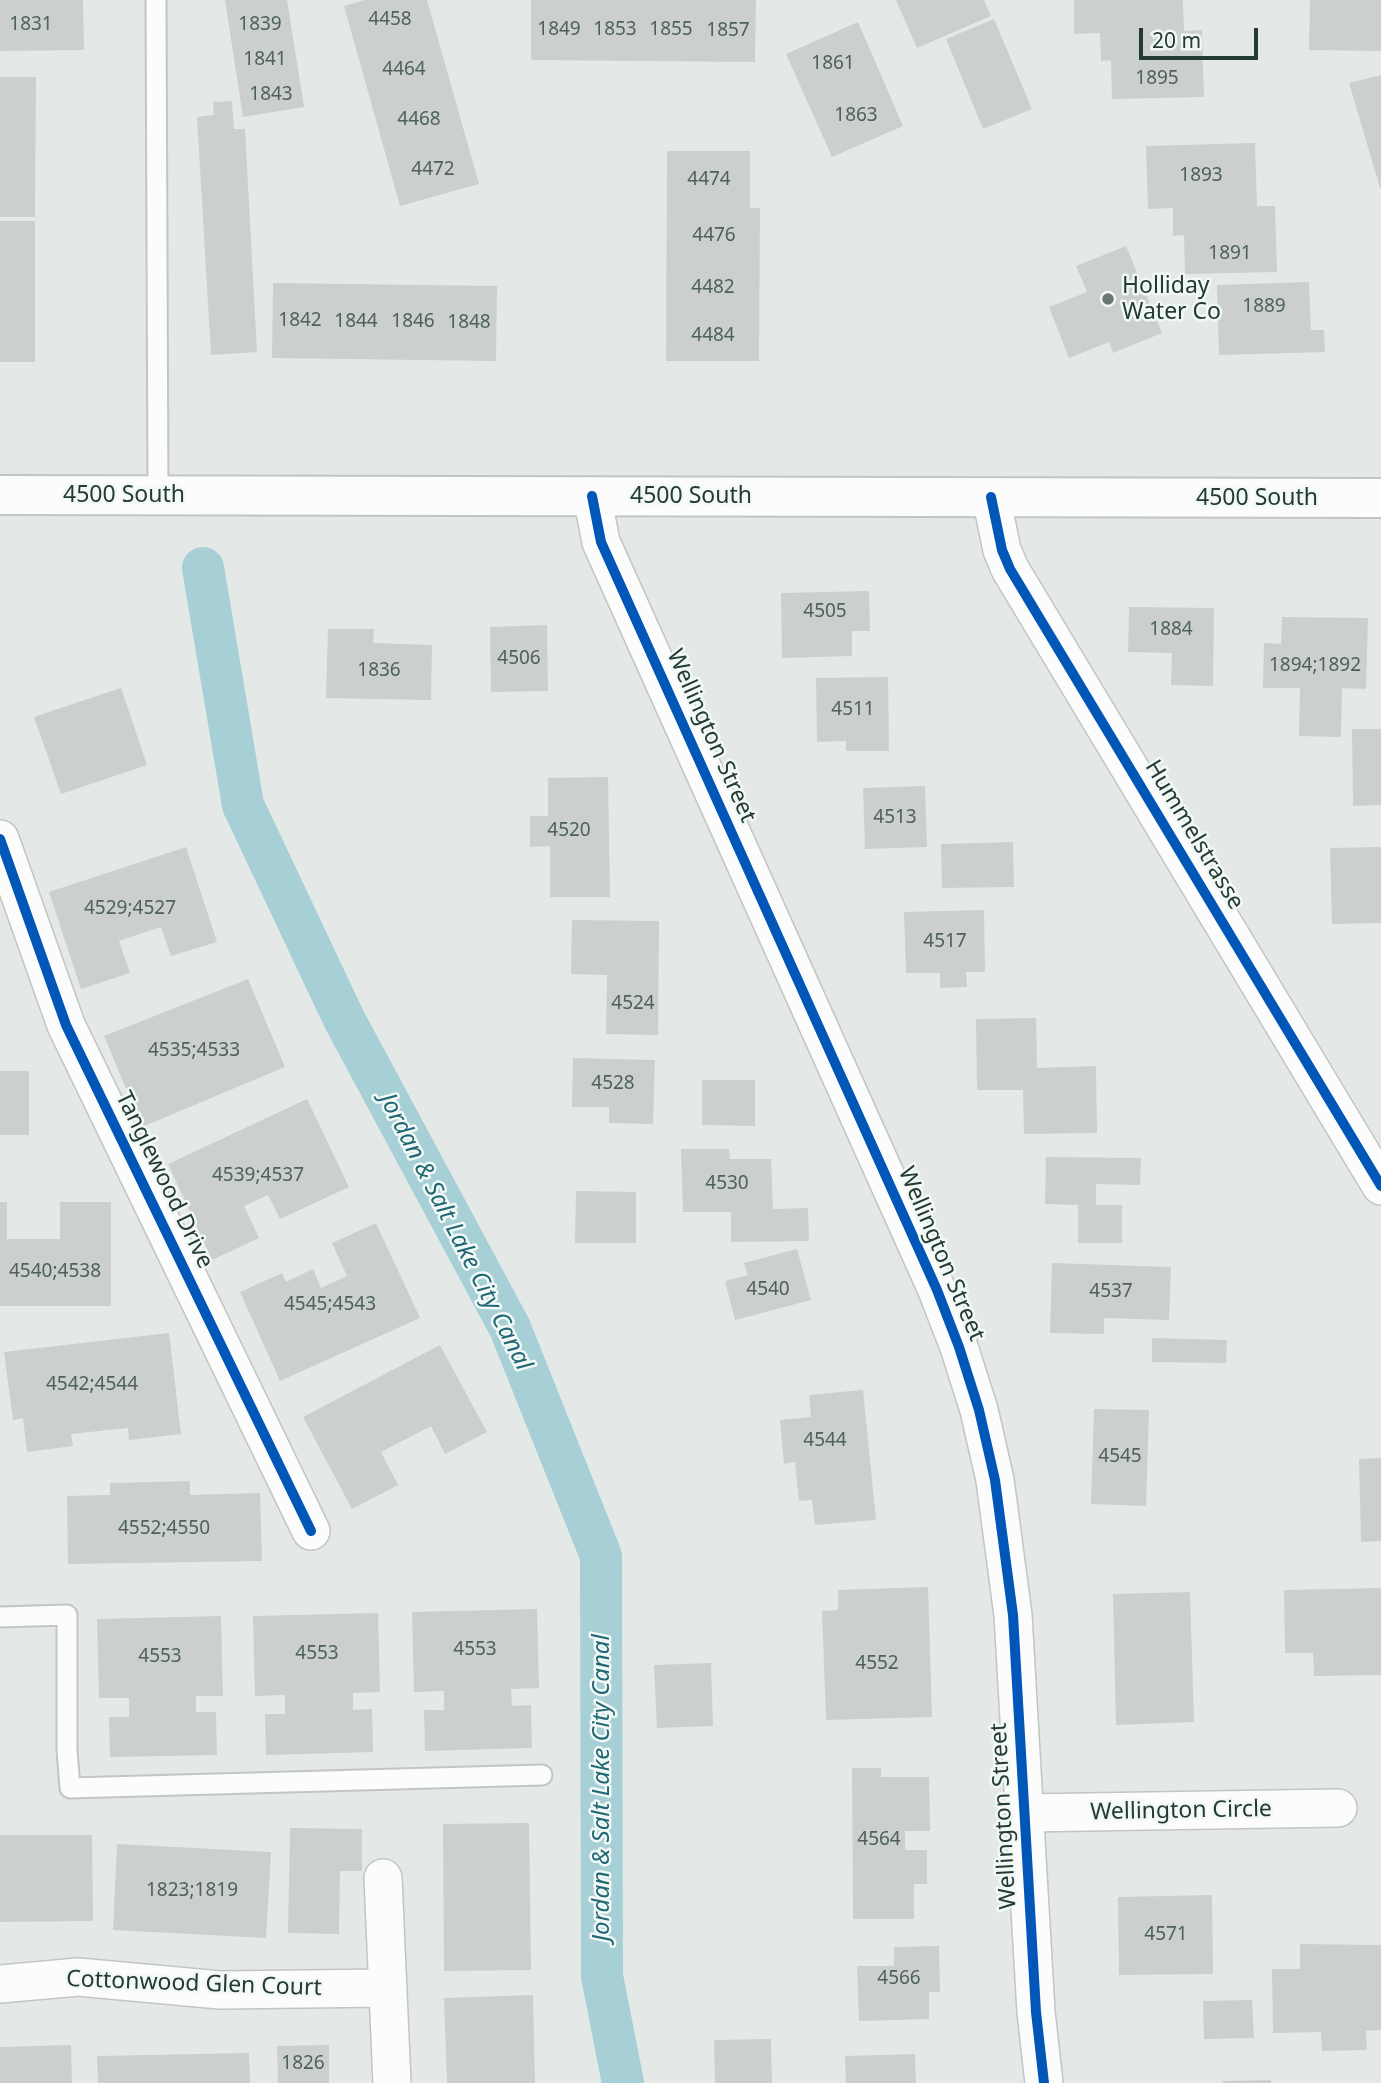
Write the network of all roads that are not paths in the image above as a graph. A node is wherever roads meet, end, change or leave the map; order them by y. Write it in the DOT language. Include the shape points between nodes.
graph roads {
  1 [pos="156,0"];
  2 [pos="0,495"];
  3 [pos="158,495"];
  4 [pos="592,496"];
  5 [pos="991,497"];
  6 [pos="1381,498"];
  7 [pos="0,839"];
  8 [pos="1381,1186"];
  9 [pos="312,1531"];
  10 [pos="0,1617"];
  11 [pos="542,1775"];
  12 [pos="1338,1808"];
  13 [pos="1025,1813"];
  14 [pos="383,1878"];
  15 [pos="0,1984"];
  16 [pos="387,1988"];
  17 [pos="392,2083"];
  18 [pos="1044,2083"];
  1 -- 3 [label="lane"];
  2 -- 3 [label="main road, 4500 South"];
  3 -- 4 [label="main road, 4500 South"];
  4 -- 5 [label="main road, 4500 South"];
  4 -- 13 [label="street, Wellington Street" via="601,542 959,1347 995,1479 1006,1550"];
  5 -- 6 [label="main road, 4500 South"];
  5 -- 8 [label="street, Hummelstrasse" via="1010,569"];
  7 -- 9 [label="street, Tanglewood Drive" via="66,1025"];
  10 -- 11 [label="lane" via="67,1615 70,1788"];
  12 -- 13 [label="street, Wellington Circle"];
  13 -- 18 [label="street, Wellington Street"];
  14 -- 16 [label="street"];
  15 -- 16 [label="street, Cottonwood Glen Court" via="78,1977 220,1990"];
  16 -- 17 [label="street"];
}
